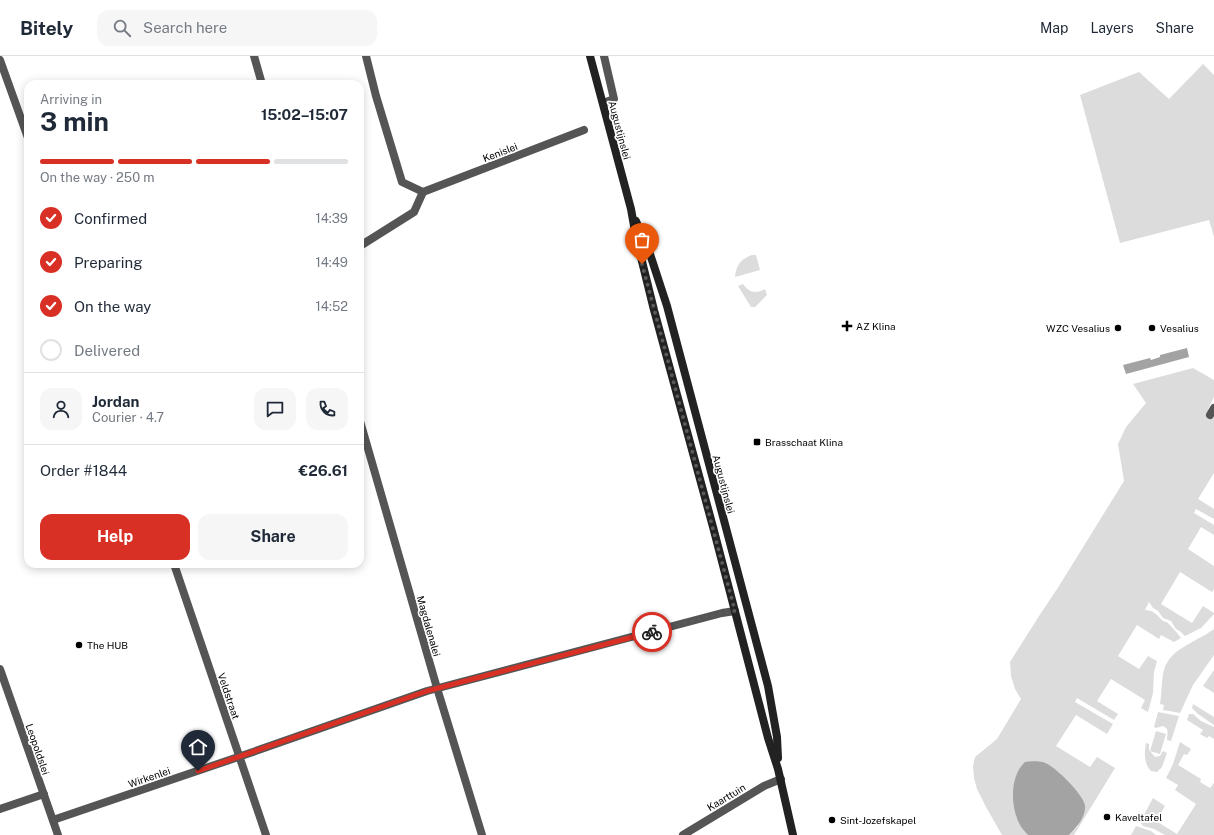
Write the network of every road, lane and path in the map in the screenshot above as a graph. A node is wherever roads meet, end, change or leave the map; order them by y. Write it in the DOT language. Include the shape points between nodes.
graph roads {
  1 [pos="254,56"];
  2 [pos="366,56"];
  3 [pos="590,56"];
  4 [pos="604,56"];
  5 [pos="0,60"];
  6 [pos="261,80"];
  7 [pos="603,103"];
  8 [pos="24,127"];
  9 [pos="584,130"];
  10 [pos="423,192"];
  11 [pos="631,209"];
  12 [pos="364,243"];
  13 [pos="364,435"];
  14 [pos="175,568"];
  15 [pos="735,611"];
  16 [pos="0,669"];
  17 [pos="437,688"];
  18 [pos="239,757"];
  19 [pos="778,769"];
  20 [pos="781,779"];
  21 [pos="44,794"];
  22 [pos="0,809"];
  23 [pos="53,820"];
  24 [pos="58,835"];
  25 [pos="266,835"];
  26 [pos="482,835"];
  27 [pos="682,835"];
  28 [pos="793,835"];
  1 -- 6 [label="street"];
  2 -- 10 [label="street" via="402,182"];
  3 -- 7 [label="street, Augustijnslei"];
  4 -- 7 [label="street, Augustijnslei" via="614,99"];
  5 -- 8 [label="street"];
  7 -- 11 [label="street, Augustijnslei"];
  9 -- 10 [label="street, Kenislei"];
  10 -- 12 [label="street" via="414,212"];
  11 -- 15 [label="street, Augustijnslei" via="654,310"];
  11 -- 19 [label="street, Augustijnslei" via="650,254 667,306 768,686 777,737"];
  13 -- 17 [label="street, Magdalenalei"];
  14 -- 18 [label="street, Veldstraat"];
  15 -- 17 [label="street, Wirkenlei"];
  15 -- 19 [label="street, Augustijnslei"];
  16 -- 21 [label="street, Leopoldslei"];
  17 -- 18 [label="street, Wirkenlei"];
  17 -- 26 [label="street, Magdalenalei"];
  18 -- 23 [label="street, Wirkenlei"];
  18 -- 25 [label="street, Veldstraat"];
  19 -- 20 [label="street, Augustijnslei"];
  20 -- 27 [label="street, Kaarttuin" via="764,786"];
  20 -- 28 [label="street, Augustijnslei"];
  21 -- 22 [label="street"];
  21 -- 23 [label="street, Leopoldslei"];
  23 -- 24 [label="street, Leopoldslei"];
}
